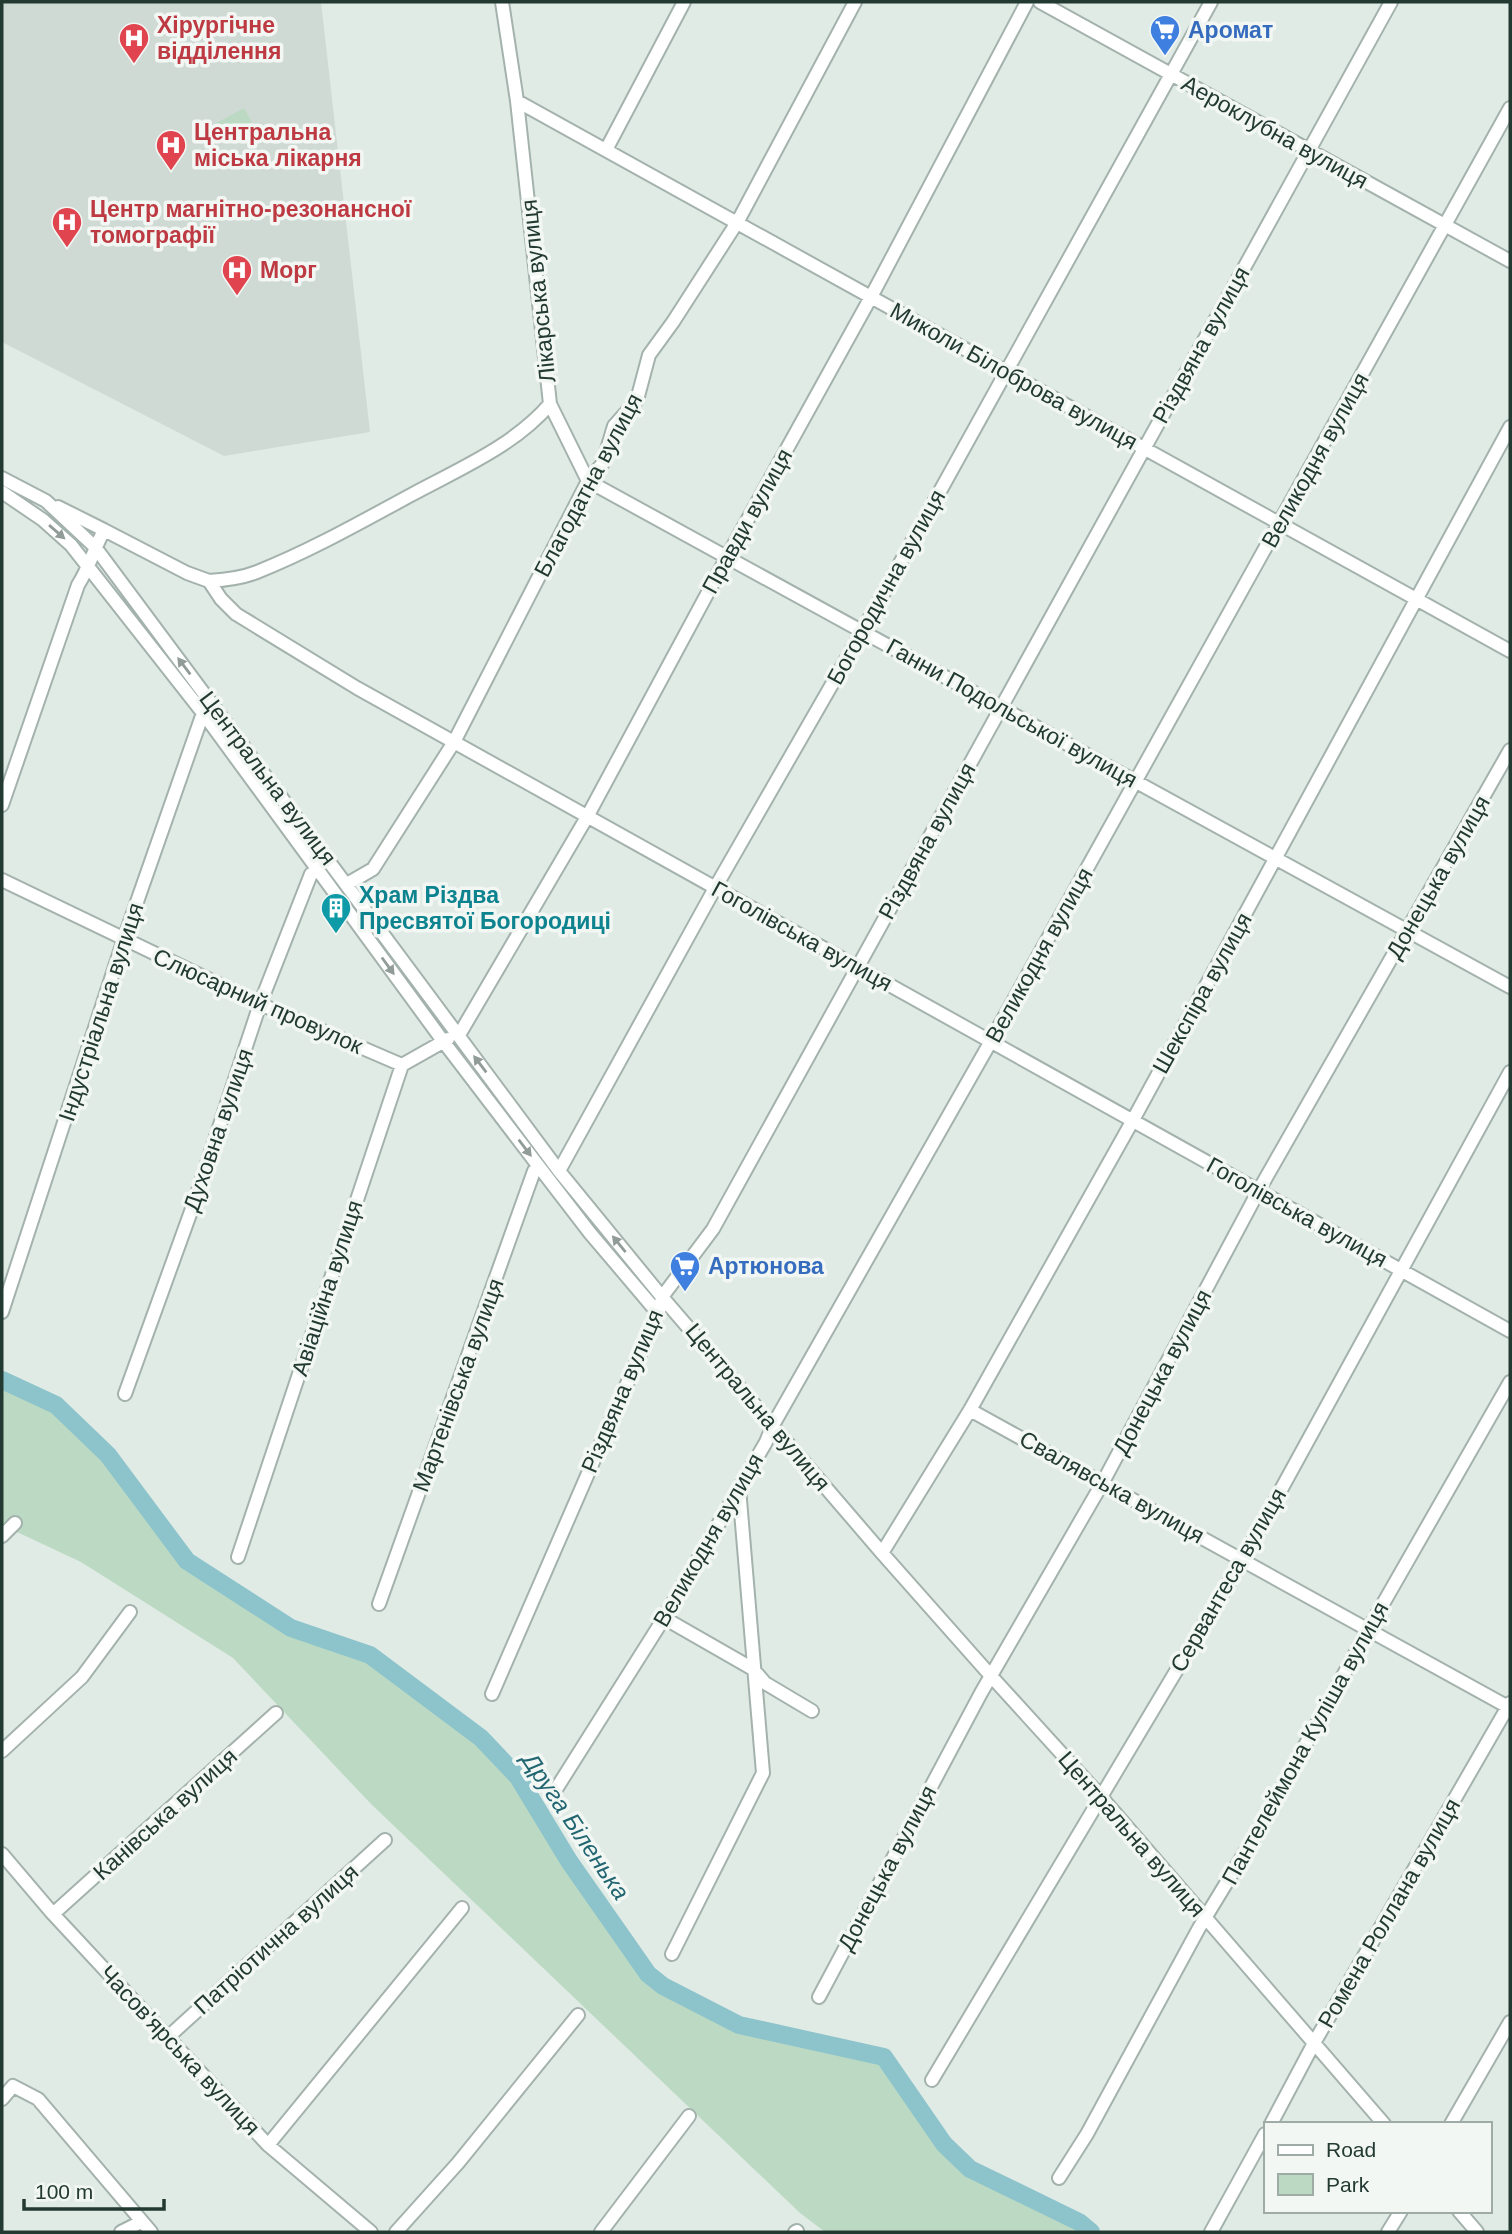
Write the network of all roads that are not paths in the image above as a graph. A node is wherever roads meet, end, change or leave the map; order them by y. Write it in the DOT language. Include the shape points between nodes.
graph roads {
  1 [pos="502,2"];
  2 [pos="684,2"];
  3 [pos="855,2"];
  4 [pos="1027,2"];
  5 [pos="1040,2"];
  6 [pos="1211,2"];
  7 [pos="1391,2"];
  8 [pos="1171,74"];
  9 [pos="517,101"];
  10 [pos="1510,108"];
  11 [pos="606,150"];
  12 [pos="1309,150"];
  13 [pos="737,223"];
  14 [pos="1446,226"];
  15 [pos="1510,261"];
  16 [pos="871,297"];
  17 [pos="1006,372"];
  18 [pos="550,404"];
  19 [pos="1510,428"];
  20 [pos="1144,448"];
  21 [pos="2,478"];
  22 [pos="588,481"];
  23 [pos="2,492"];
  24 [pos="46,501"];
  25 [pos="1280,523"];
  26 [pos="104,530"];
  27 [pos="95,547"];
  28 [pos="727,557"];
  29 [pos="89,568"];
  30 [pos="209,581"];
  31 [pos="1417,599"];
  32 [pos="863,631"];
  33 [pos="1510,651"];
  34 [pos="1001,707"];
  35 [pos="204,713"];
  36 [pos="454,742"];
  37 [pos="1510,750"];
  38 [pos="1136,781"];
  39 [pos="2,805"];
  40 [pos="587,817"];
  41 [pos="1276,858"];
  42 [pos="318,871"];
  43 [pos="2,880"];
  44 [pos="347,884"];
  45 [pos="715,888"];
  46 [pos="1407,930"];
  47 [pos="124,939"];
  48 [pos="857,967"];
  49 [pos="1510,986"];
  50 [pos="260,1004"];
  51 [pos="459,1035"];
  52 [pos="443,1041"];
  53 [pos="991,1041"];
  54 [pos="402,1065"];
  55 [pos="1510,1072"];
  56 [pos="1133,1120"];
  57 [pos="540,1168"];
  58 [pos="559,1171"];
  59 [pos="1259,1190"];
  60 [pos="1401,1269"];
  61 [pos="662,1297"];
  62 [pos="2,1312"];
  63 [pos="657,1312"];
  64 [pos="1510,1331"];
  65 [pos="1510,1382"];
  66 [pos="125,1394"];
  67 [pos="970,1410"];
  68 [pos="773,1425"];
  69 [pos="1103,1482"];
  70 [pos="739,1489"];
  71 [pos="15,1523"];
  72 [pos="2,1536"];
  73 [pos="882,1553"];
  74 [pos="238,1557"];
  75 [pos="1243,1559"];
  76 [pos="379,1604"];
  77 [pos="131,1612"];
  78 [pos="664,1618"];
  79 [pos="1368,1630"];
  80 [pos="753,1669"];
  81 [pos="991,1676"];
  82 [pos="492,1694"];
  83 [pos="1510,1706"];
  84 [pos="812,1711"];
  85 [pos="276,1713"];
  86 [pos="2,1751"];
  87 [pos="552,1794"];
  88 [pos="1102,1798"];
  89 [pos="386,1840"];
  90 [pos="2,1854"];
  91 [pos="462,1908"];
  92 [pos="53,1914"];
  93 [pos="1206,1917"];
  94 [pos="671,1954"];
  95 [pos="819,1997"];
  96 [pos="578,2015"];
  97 [pos="1510,2022"];
  98 [pos="167,2038"];
  99 [pos="1314,2043"];
  100 [pos="932,2080"];
  101 [pos="2,2099"];
  102 [pos="689,2116"];
  103 [pos="1272,2122"];
  104 [pos="1382,2122"];
  105 [pos="1452,2122"];
  106 [pos="1264,2136"];
  107 [pos="268,2145"];
  108 [pos="1059,2178"];
  109 [pos="1400,2213"];
  110 [pos="1461,2213"];
  111 [pos="141,2222"];
  112 [pos="121,2232"];
  113 [pos="151,2232"];
  114 [pos="371,2232"];
  115 [pos="396,2232"];
  116 [pos="601,2232"];
  117 [pos="1211,2232"];
  118 [pos="1388,2232"];
  119 [pos="1477,2232"];
  1 -- 9 [label="street, Лікарська вулиця"];
  2 -- 11 [label="street"];
  3 -- 13 [label="street, Благодатна вулиця"];
  4 -- 16 [label="street, Правди вулиця"];
  5 -- 8 [label="street, Аероклубна вулиця"];
  6 -- 8 [label="street, Богородична вулиця"];
  7 -- 12 [label="street, Різдвяна вулиця"];
  8 -- 12 [label="street, Аероклубна вулиця"];
  8 -- 17 [label="street, Богородична вулиця"];
  9 -- 11 [label="street, Миколи Білоброва вулиця"];
  9 -- 18 [label="street, Лікарська вулиця"];
  10 -- 14 [label="street, Великодня вулиця"];
  11 -- 13 [label="street, Миколи Білоброва вулиця"];
  12 -- 14 [label="street, Аероклубна вулиця"];
  12 -- 20 [label="street, Різдвяна вулиця"];
  13 -- 16 [label="street, Миколи Білоброва вулиця"];
  13 -- 22 [label="street, Благодатна вулиця" via="649,355 637,400 614,426 603,463"];
  14 -- 15 [label="street, Аероклубна вулиця"];
  14 -- 25 [label="street, Великодня вулиця"];
  16 -- 17 [label="street, Миколи Білоброва вулиця"];
  16 -- 28 [label="street, Правди вулиця"];
  17 -- 20 [label="street, Миколи Білоброва вулиця"];
  17 -- 32 [label="street, Богородична вулиця"];
  18 -- 22 [label="street"];
  18 -- 30 [label="street, Лікарська вулиця" via="536,420 490,452 343,531 255,573"];
  19 -- 31 [label="street, Шекспіра вулиця"];
  20 -- 25 [label="street, Миколи Білоброва вулиця"];
  20 -- 34 [label="street, Різдвяна вулиця"];
  21 -- 24 [label="street, Центральна вулиця"];
  22 -- 28 [label="street, Ганни Подольської вулиця"];
  22 -- 36 [label="street, Благодатна вулиця"];
  23 -- 29 [label="street, Центральна вулиця, one-way" via="43,520"];
  24 -- 26 [label="street, Гоголівська вулиця"];
  24 -- 27 [label="street, Центральна вулиця"];
  25 -- 31 [label="street, Миколи Білоброва вулиця"];
  25 -- 38 [label="street, Великодня вулиця"];
  26 -- 27 [label="street"];
  26 -- 30 [label="street, Гоголівська вулиця"];
  27 -- 29 [label="street"];
  44 -- 27 [label="street, Центральна вулиця, one-way"];
  28 -- 32 [label="street, Ганни Подольської вулиця"];
  28 -- 40 [label="street, Правди вулиця"];
  29 -- 35 [label="street, Центральна вулиця"];
  29 -- 39 [label="street" via="78,585"];
  30 -- 36 [label="street, Гоголівська вулиця" via="236,614"];
  31 -- 33 [label="street, Миколи Білоброва вулиця"];
  31 -- 41 [label="street, Шекспіра вулиця"];
  32 -- 34 [label="street, Ганни Подольської вулиця"];
  32 -- 45 [label="street, Богородична вулиця"];
  34 -- 38 [label="street, Ганни Подольської вулиця"];
  34 -- 48 [label="street, Різдвяна вулиця"];
  35 -- 42 [label="street, Центральна вулиця"];
  35 -- 47 [label="street, Індустріальна вулиця"];
  36 -- 40 [label="street, Гоголівська вулиця"];
  36 -- 44 [label="street, Благодатна вулиця" via="373,869"];
  37 -- 46 [label="street, Донецька вулиця"];
  38 -- 41 [label="street, Ганни Подольської вулиця"];
  38 -- 53 [label="street, Великодня вулиця"];
  40 -- 45 [label="street, Гоголівська вулиця"];
  40 -- 51 [label="street, Правди вулиця"];
  41 -- 46 [label="street, Ганни Подольської вулиця"];
  41 -- 56 [label="street, Шекспіра вулиця"];
  42 -- 50 [label="street, Духовна вулиця" via="311,874"];
  42 -- 52 [label="street, Центральна вулиця, one-way"];
  43 -- 47 [label="street, Слюсарний провулок"];
  44 -- 51 [label="street, Центральна вулиця"];
  45 -- 48 [label="street, Гоголівська вулиця"];
  45 -- 58 [label="street, Богородична вулиця"];
  46 -- 49 [label="street, Ганни Подольської вулиця"];
  46 -- 59 [label="street, Донецька вулиця"];
  47 -- 50 [label="street, Слюсарний провулок"];
  47 -- 62 [label="street, Індустріальна вулиця"];
  48 -- 53 [label="street, Гоголівська вулиця"];
  48 -- 61 [label="street, Різдвяна вулиця" via="713,1229"];
  50 -- 54 [label="street, Слюсарний провулок"];
  50 -- 66 [label="street, Духовна вулиця"];
  51 -- 52 [label="street"];
  58 -- 51 [label="street, Центральна вулиця, one-way"];
  52 -- 54 [label="street"];
  52 -- 57 [label="street, Центральна вулиця, one-way"];
  53 -- 56 [label="street, Гоголівська вулиця"];
  53 -- 68 [label="street, Великодня вулиця"];
  54 -- 74 [label="street, Авіаційна вулиця"];
  55 -- 60 [label="street, Сервантеса вулиця"];
  56 -- 59 [label="street, Гоголівська вулиця"];
  56 -- 67 [label="street, Шекспіра вулиця"];
  57 -- 63 [label="street, Центральна вулиця"];
  57 -- 76 [label="street, Мартенівська вулиця" via="534,1171"];
  61 -- 58 [label="street, Центральна вулиця, one-way"];
  59 -- 60 [label="street, Гоголівська вулиця"];
  59 -- 69 [label="street, Донецька вулиця"];
  60 -- 64 [label="street, Гоголівська вулиця"];
  60 -- 75 [label="street, Сервантеса вулиця"];
  61 -- 63 [label="street, Різдвяна вулиця"];
  61 -- 68 [label="street, Центральна вулиця"];
  63 -- 82 [label="street, Різдвяна вулиця"];
  65 -- 79 [label="street, Пантелеймона Куліша вулиця"];
  67 -- 69 [label="street, Свалявська вулиця"];
  67 -- 73 [label="street, Шекспіра вулиця"];
  68 -- 70 [label="street, Великодня вулиця"];
  68 -- 73 [label="street, Центральна вулиця"];
  69 -- 75 [label="street, Свалявська вулиця"];
  69 -- 81 [label="street, Донецька вулиця"];
  70 -- 78 [label="street, Великодня вулиця"];
  70 -- 80 [label="street"];
  71 -- 72 [label="street"];
  73 -- 81 [label="street, Центральна вулиця"];
  75 -- 79 [label="street, Свалявська вулиця"];
  75 -- 88 [label="street, Сервантеса вулиця"];
  77 -- 86 [label="street" via="82,1677"];
  78 -- 80 [label="street"];
  78 -- 87 [label="street, Великодня вулиця"];
  79 -- 83 [label="street, Свалявська вулиця"];
  79 -- 93 [label="street, Пантелеймона Куліша вулиця"];
  80 -- 84 [label="street" via="765,1684"];
  80 -- 94 [label="street" via="763,1773"];
  81 -- 88 [label="street, Центральна вулиця"];
  81 -- 95 [label="street, Донецька вулиця"];
  83 -- 99 [label="street, Ромена Роллана вулиця"];
  85 -- 92 [label="street, Канівська вулиця"];
  88 -- 93 [label="street, Центральна вулиця"];
  88 -- 100 [label="street, Сервантеса вулиця"];
  89 -- 98 [label="street, Патріотична вулиця"];
  90 -- 92 [label="street, Часов'ярська вулиця"];
  91 -- 107 [label="street"];
  92 -- 98 [label="street, Часов'ярська вулиця"];
  93 -- 99 [label="street, Центральна вулиця"];
  93 -- 108 [label="street, Пантелеймона Куліша вулиця"];
  96 -- 115 [label="street"];
  97 -- 105 [label="street"];
  98 -- 107 [label="street, Часов'ярська вулиця"];
  99 -- 103 [label="street, Ромена Роллана вулиця"];
  99 -- 104 [label="street, Центральна вулиця"];
  101 -- 111 [label="street" via="13,2086 38,2099"];
  102 -- 116 [label="street"];
  106 -- 117 [label="street"];
  107 -- 114 [label="street, Часов'ярська вулиця"];
  109 -- 118 [label="street"];
  110 -- 119 [label="street"];
  111 -- 112 [label="street"];
  111 -- 113 [label="street"];
}
